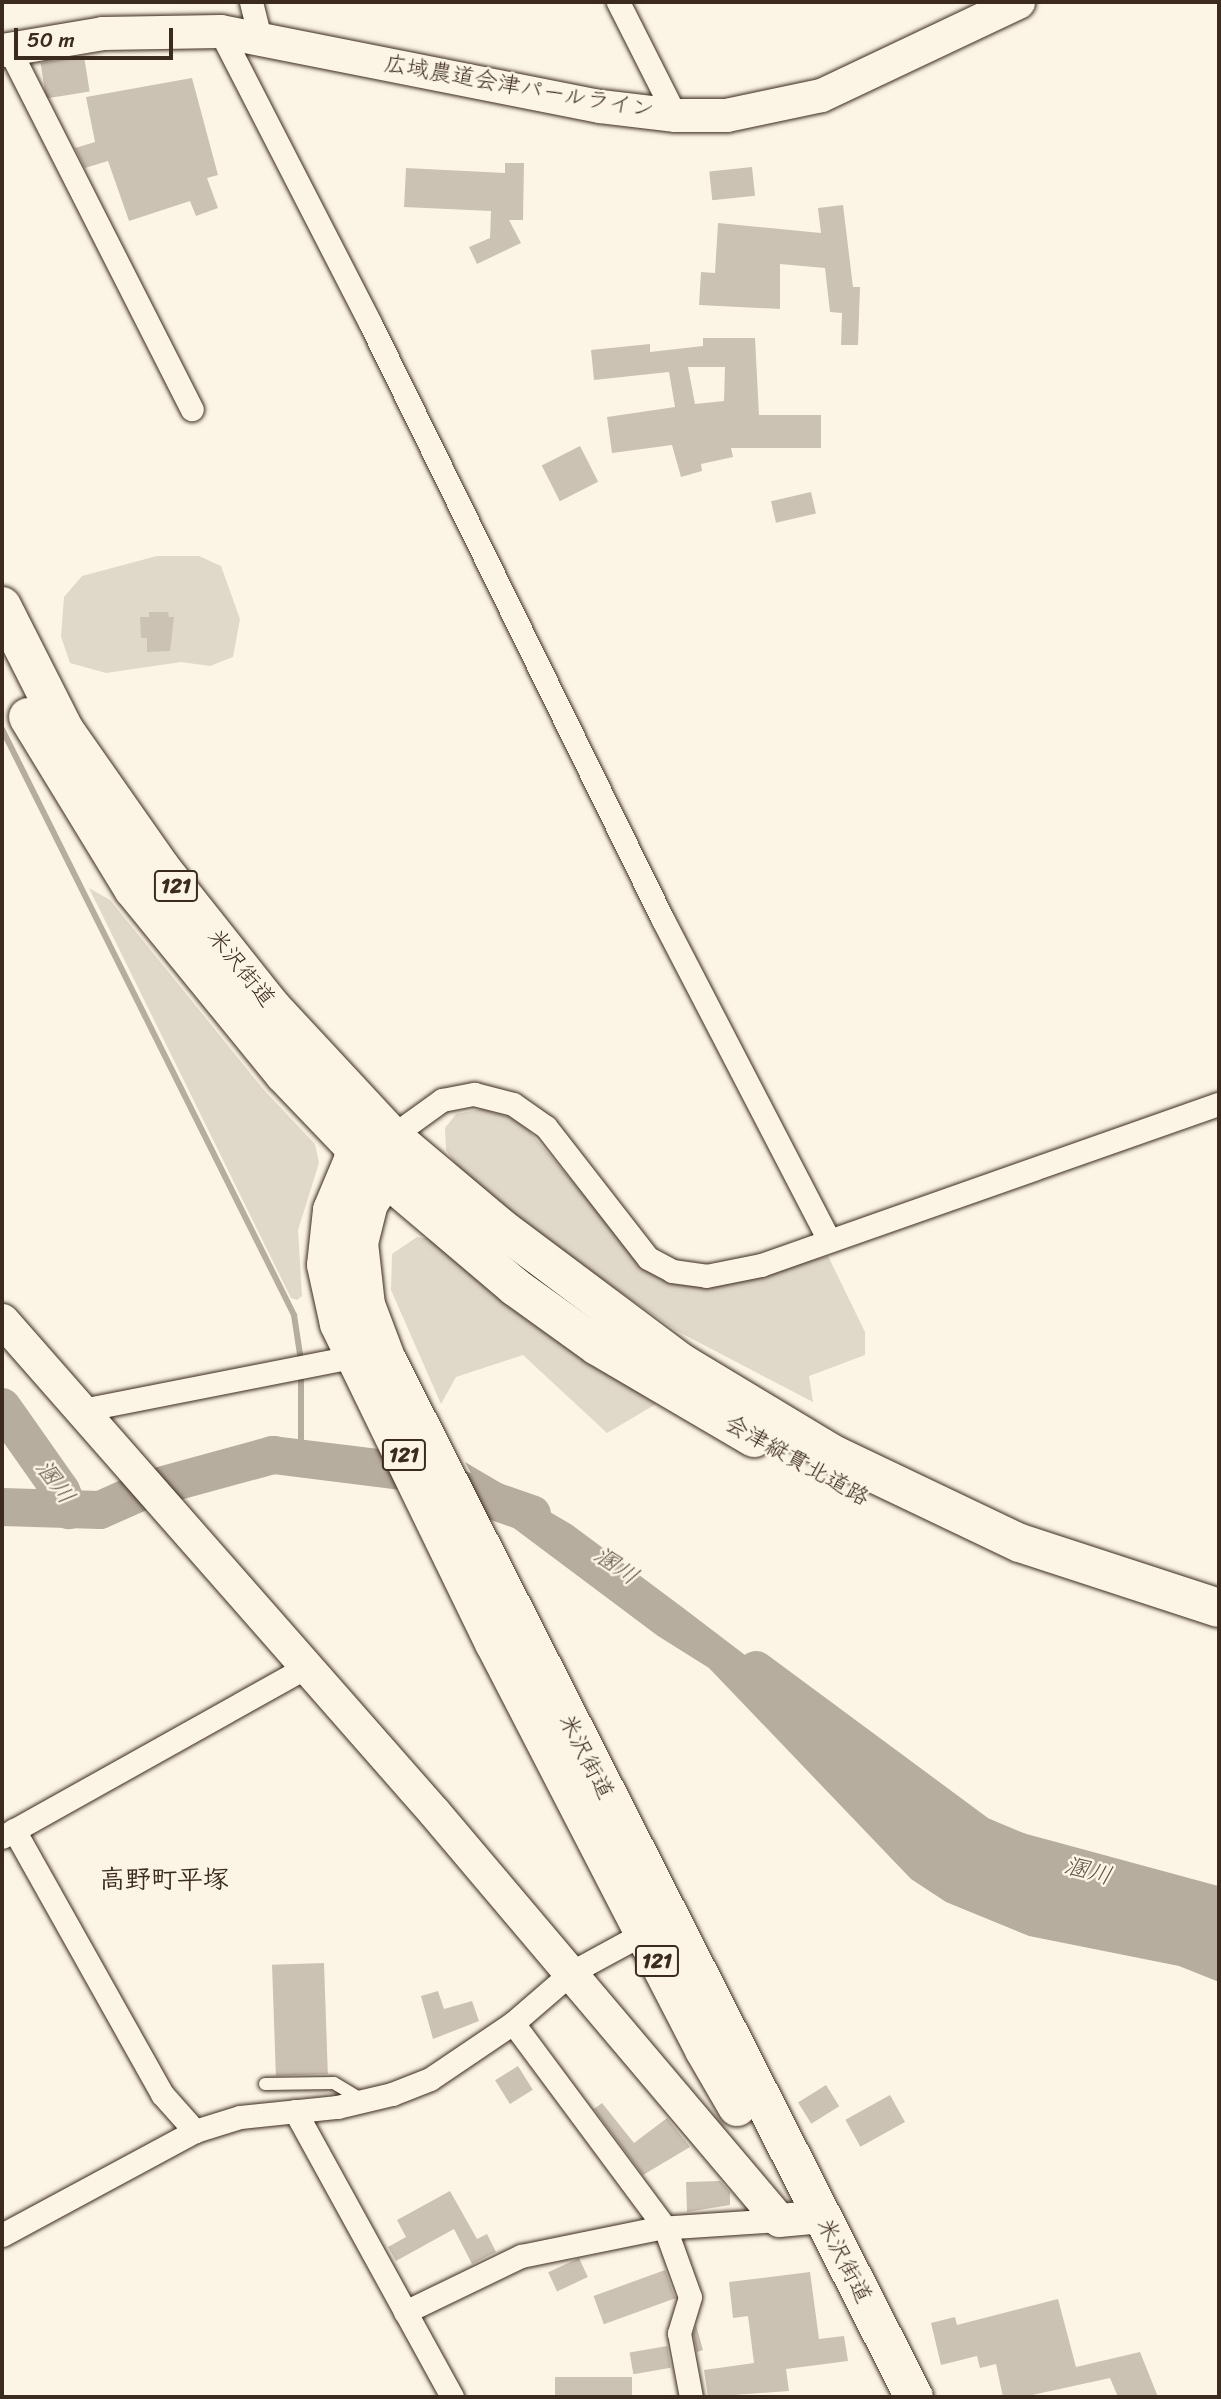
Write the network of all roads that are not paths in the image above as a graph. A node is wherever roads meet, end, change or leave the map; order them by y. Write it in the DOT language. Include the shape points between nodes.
graph roads {
  1 [pos="251,2"];
  2 [pos="618,2"];
  3 [pos="1018,2"];
  4 [pos="220,31"];
  5 [pos="260,38"];
  6 [pos="6,50"];
  7 [pos="675,115"];
  8 [pos="192,409"];
  9 [pos="2,606"];
  10 [pos="2,665"];
  11 [pos="1219,1104"];
  12 [pos="379,1156"];
  13 [pos="829,1240"];
  14 [pos="2,1320"];
  15 [pos="367,1359"];
  16 [pos="82,1410"];
  17 [pos="1219,1608"];
  18 [pos="1219,1629"];
  19 [pos="306,1667"];
  20 [pos="8,1834"];
  21 [pos="655,1926"];
  22 [pos="572,1972"];
  23 [pos="513,2023"];
  24 [pos="265,2084"];
  25 [pos="363,2101"];
  26 [pos="295,2111"];
  27 [pos="194,2131"];
  28 [pos="801,2217"];
  29 [pos="665,2228"];
  30 [pos="2,2235"];
  31 [pos="405,2312"];
  32 [pos="452,2397"];
  33 [pos="691,2397"];
  34 [pos="912,2397"];
  1 -- 5 [label="street"];
  2 -- 7 [label="street"];
  3 -- 7 [label="street, 広域農道会津パールライン" via="821,95 726,115"];
  4 -- 5 [label="street, 広域農道会津パールライン"];
  4 -- 6 [label="street, 広域農道会津パールライン" via="102,33"];
  4 -- 13 [label="street" via="370,323 663,920"];
  5 -- 7 [label="street, 広域農道会津パールライン" via="600,106"];
  6 -- 8 [label="street"];
  9 -- 12 [label="highway, 米沢街道 / 121" via="64,729 162,869 271,1006"];
  10 -- 12 [label="highway, 米沢街道 / 121" via="41,740 133,889 285,1074"];
  11 -- 13 [label="street"];
  12 -- 13 [label="street" via="442,1100 474,1094 513,1104 546,1127 630,1240 648,1258 672,1270 706,1276 732,1273"];
  12 -- 15 [label="highway, 米沢街道 / 121" via="359,1243"];
  12 -- 17 [label="highway, 会津縦貫北道路 / 121" via="442,1178 651,1342 833,1454 1020,1543"];
  12 -- 18 [label="highway, 会津縦貫北道路 / 121" via="418,1208 597,1346 899,1516 1009,1567"];
  14 -- 16 [label="street"];
  15 -- 16 [label="street"];
  15 -- 21 [label="highway, 米沢街道 / 121"];
  16 -- 19 [label="street"];
  19 -- 20 [label="street"];
  19 -- 22 [label="street"];
  20 -- 27 [label="street" via="162,2094"];
  21 -- 22 [label="street"];
  21 -- 28 [label="highway, 米沢街道 / 121"];
  22 -- 23 [label="street"];
  22 -- 28 [label="street"];
  23 -- 25 [label="street" via="430,2079"];
  23 -- 29 [label="street"];
  24 -- 25 [label="lane" via="334,2083"];
  25 -- 26 [label="street"];
  26 -- 27 [label="street" via="240,2117"];
  26 -- 31 [label="street"];
  27 -- 30 [label="street"];
  28 -- 29 [label="street"];
  28 -- 34 [label="highway, 米沢街道 / 121" via="896,2361"];
  29 -- 31 [label="street" via="521,2256"];
  29 -- 33 [label="street" via="690,2297 679,2333"];
  31 -- 32 [label="street"];
}
